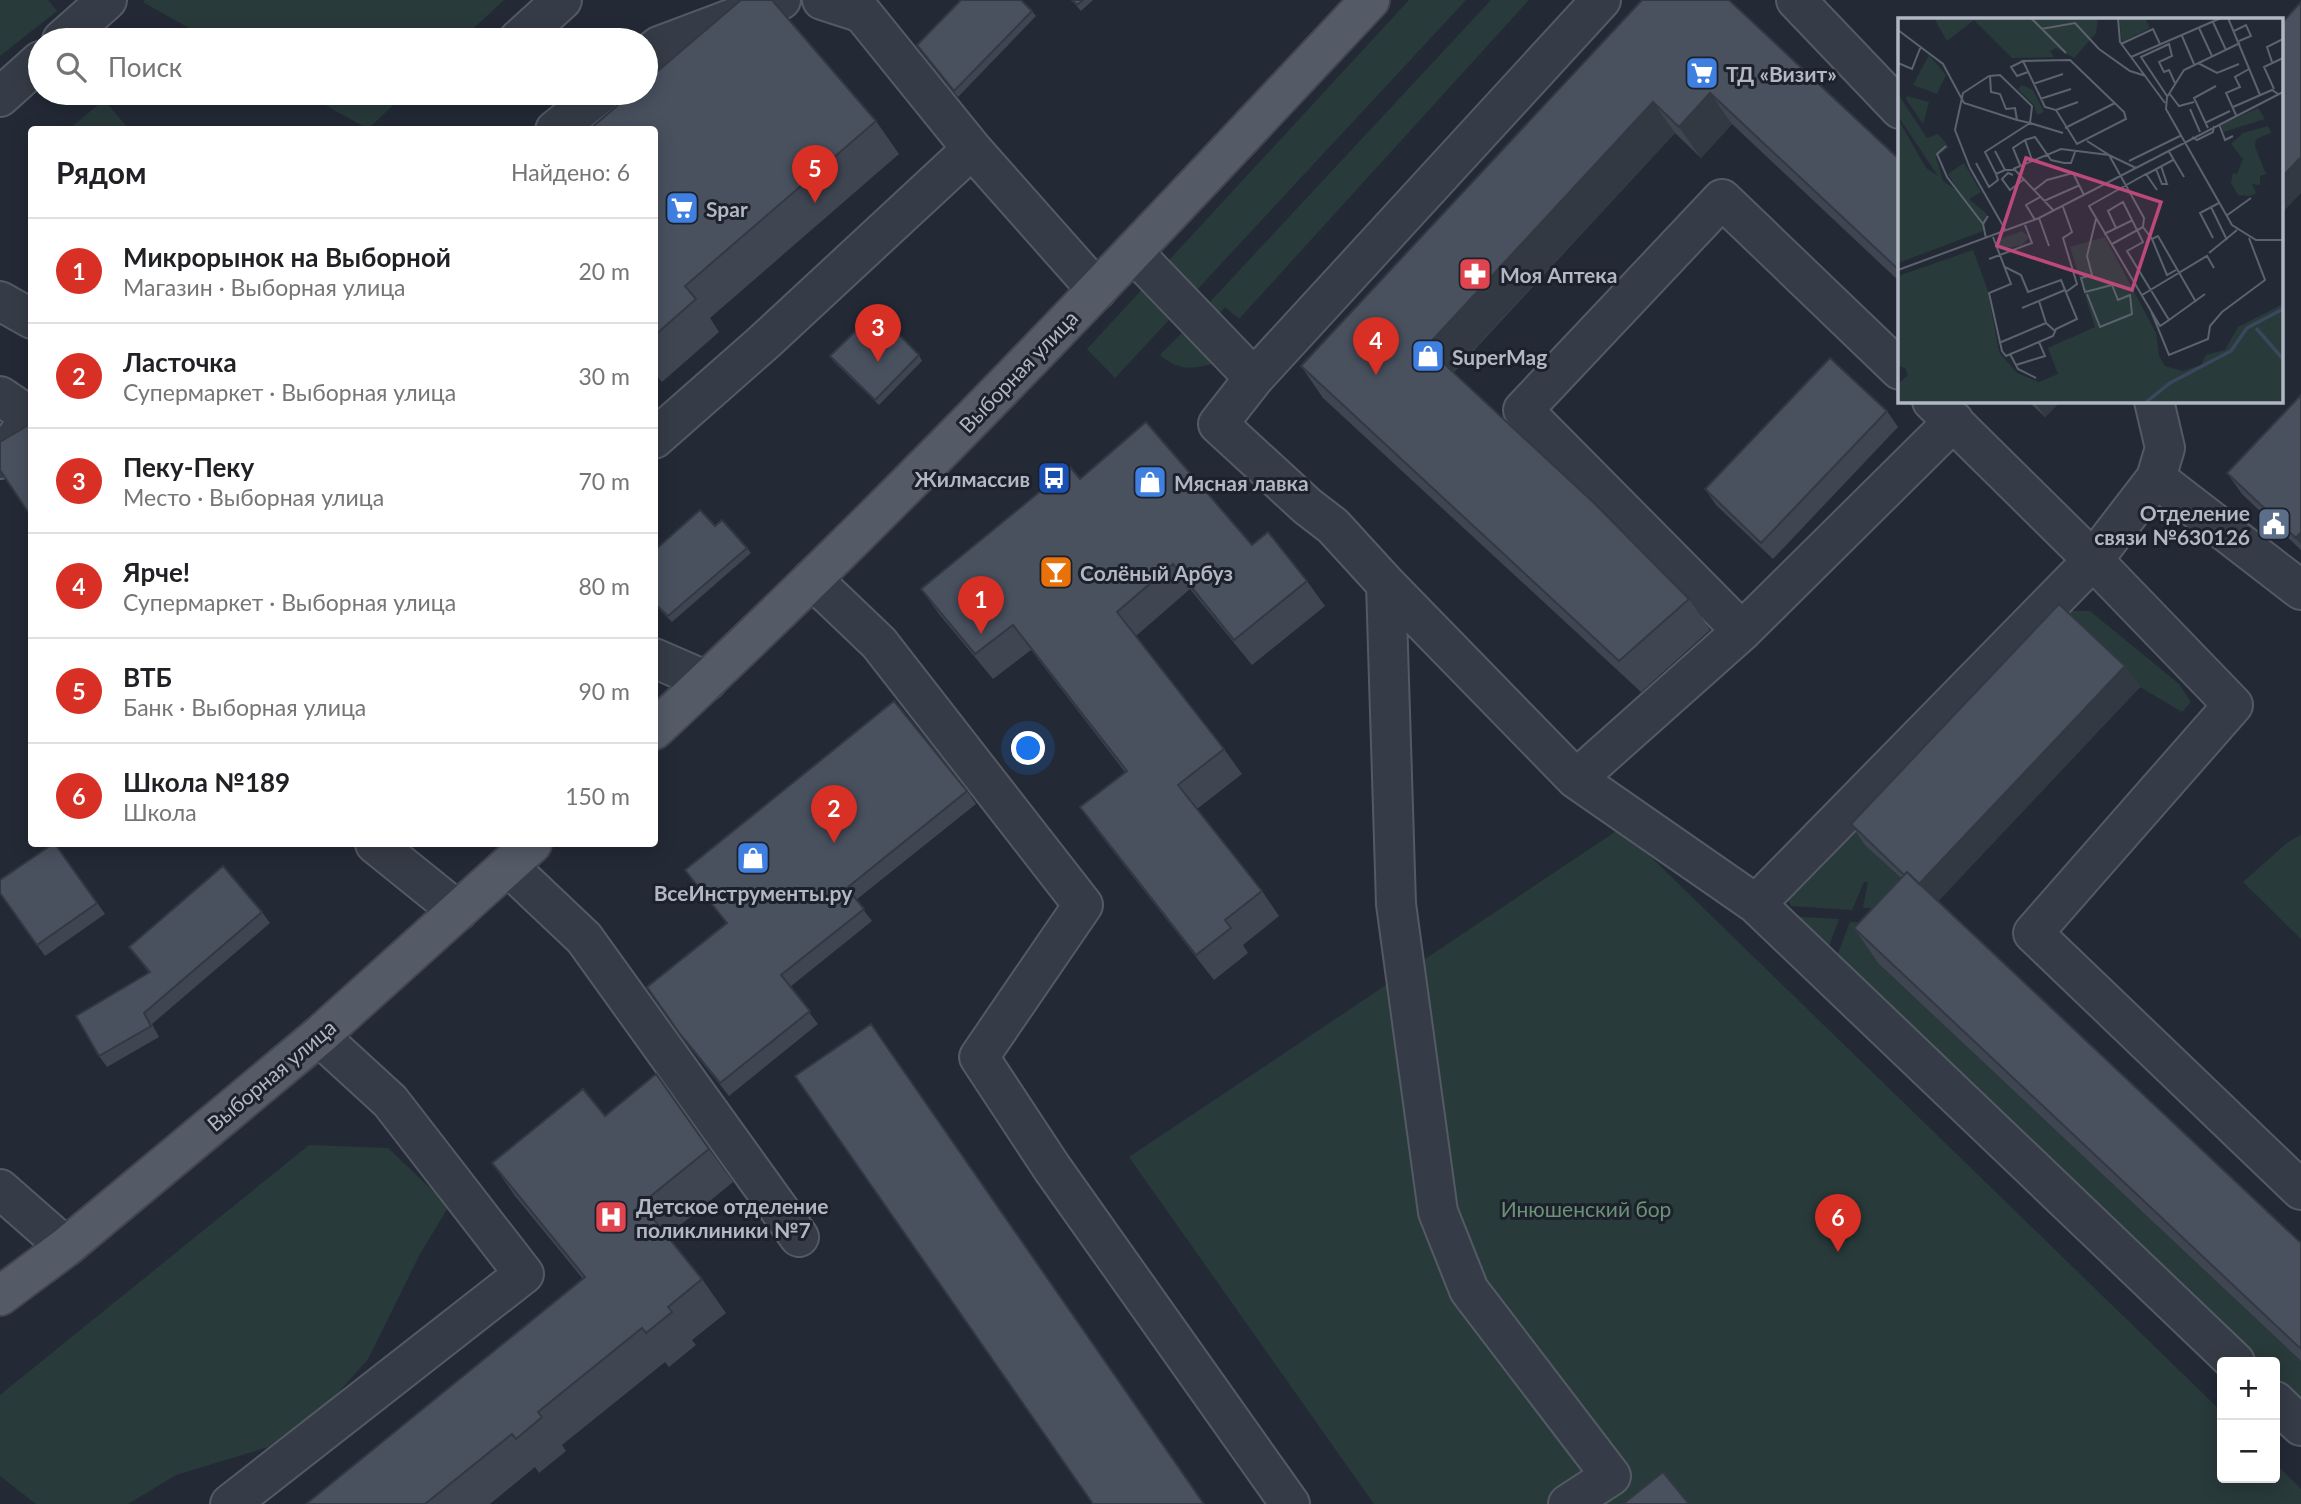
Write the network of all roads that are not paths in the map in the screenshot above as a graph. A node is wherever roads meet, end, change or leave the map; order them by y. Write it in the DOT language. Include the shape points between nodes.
graph roads {
  1 [pos="562,0"];
  2 [pos="781,0"];
  3 [pos="822,0"];
  4 [pos="1370,0"];
  5 [pos="1601,0"];
  6 [pos="1796,0"];
  7 [pos="104,1"];
  8 [pos="75,28"];
  9 [pos="531,28"];
  10 [pos="658,47"];
  11 [pos="28,72"];
  12 [pos="0,97"];
  13 [pos="586,105"];
  14 [pos="1898,107"];
  15 [pos="560,126"];
  16 [pos="972,149"];
  17 [pos="1133,252"];
  18 [pos="1097,290"];
  19 [pos="0,301"];
  20 [pos="28,317"];
  21 [pos="1898,368"];
  22 [pos="1254,377"];
  23 [pos="0,396"];
  24 [pos="2154,402"];
  25 [pos="1943,411"];
  26 [pos="28,414"];
  27 [pos="28,420"];
  28 [pos="658,435"];
  29 [pos="0,459"];
  30 [pos="2156,478"];
  31 [pos="2093,560"];
  32 [pos="813,579"];
  33 [pos="1386,584"];
  34 [pos="2301,590"];
  35 [pos="1742,631"];
  36 [pos="658,660"];
  37 [pos="707,681"];
  38 [pos="658,726"];
  39 [pos="1576,779"];
  40 [pos="379,847"];
  41 [pos="520,855"];
  42 [pos="1756,904"];
  43 [pos="458,911"];
  44 [pos="319,1036"];
  45 [pos="0,1189"];
  46 [pos="2301,1190"];
  47 [pos="799,1237"];
  48 [pos="66,1247"];
  49 [pos="0,1296"];
  50 [pos="2230,1357"];
  51 [pos="2280,1406"];
  52 [pos="2301,1426"];
  53 [pos="230,1504"];
  54 [pos="1290,1504"];
  55 [pos="1568,1504"];
  1 -- 9 [label="street"];
  2 -- 10 [label="street"];
  3 -- 16 [label="street" via="862,13"];
  4 -- 17 [label="main road, Выборная улица"];
  5 -- 22 [label="street"];
  6 -- 14 [label="street"];
  7 -- 8 [label="street"];
  11 -- 12 [label="street"];
  13 -- 15 [label="street"];
  16 -- 18 [label="street"];
  16 -- 28 [label="street"];
  17 -- 18 [label="main road, Выборная улица"];
  17 -- 22 [label="street"];
  18 -- 32 [label="main road, Выборная улица"];
  19 -- 20 [label="street"];
  21 -- 35 [label="street" via="1721,199 1524,410"];
  22 -- 33 [label="street" via="1218,424 1333,526"];
  23 -- 26 [label="street"];
  24 -- 30 [label="street" via="2165,448"];
  25 -- 31 [label="street"];
  25 -- 35 [label="street"];
  27 -- 29 [label="street"];
  30 -- 31 [label="street"];
  30 -- 34 [label="street"];
  31 -- 42 [label="street"];
  31 -- 46 [label="street" via="2233,705 2034,933"];
  32 -- 37 [label="main road, Выборная улица"];
  32 -- 54 [label="street" via="879,643 1083,905 979,1057"];
  33 -- 39 [label="street"];
  33 -- 55 [label="street" via="1396,904 1438,1212 1469,1290 1611,1476"];
  35 -- 39 [label="street"];
  36 -- 37 [label="street"];
  37 -- 38 [label="main road, Выборная улица"];
  39 -- 42 [label="street"];
  40 -- 43 [label="street"];
  41 -- 43 [label="main road, Выборная улица"];
  41 -- 47 [label="street"];
  42 -- 50 [label="street"];
  43 -- 44 [label="main road, Выборная улица"];
  44 -- 48 [label="main road, Выборная улица"];
  44 -- 53 [label="street" via="390,1101 524,1274"];
  45 -- 48 [label="street"];
  48 -- 49 [label="main road, Выборная улица"];
  51 -- 52 [label="street"];
}
